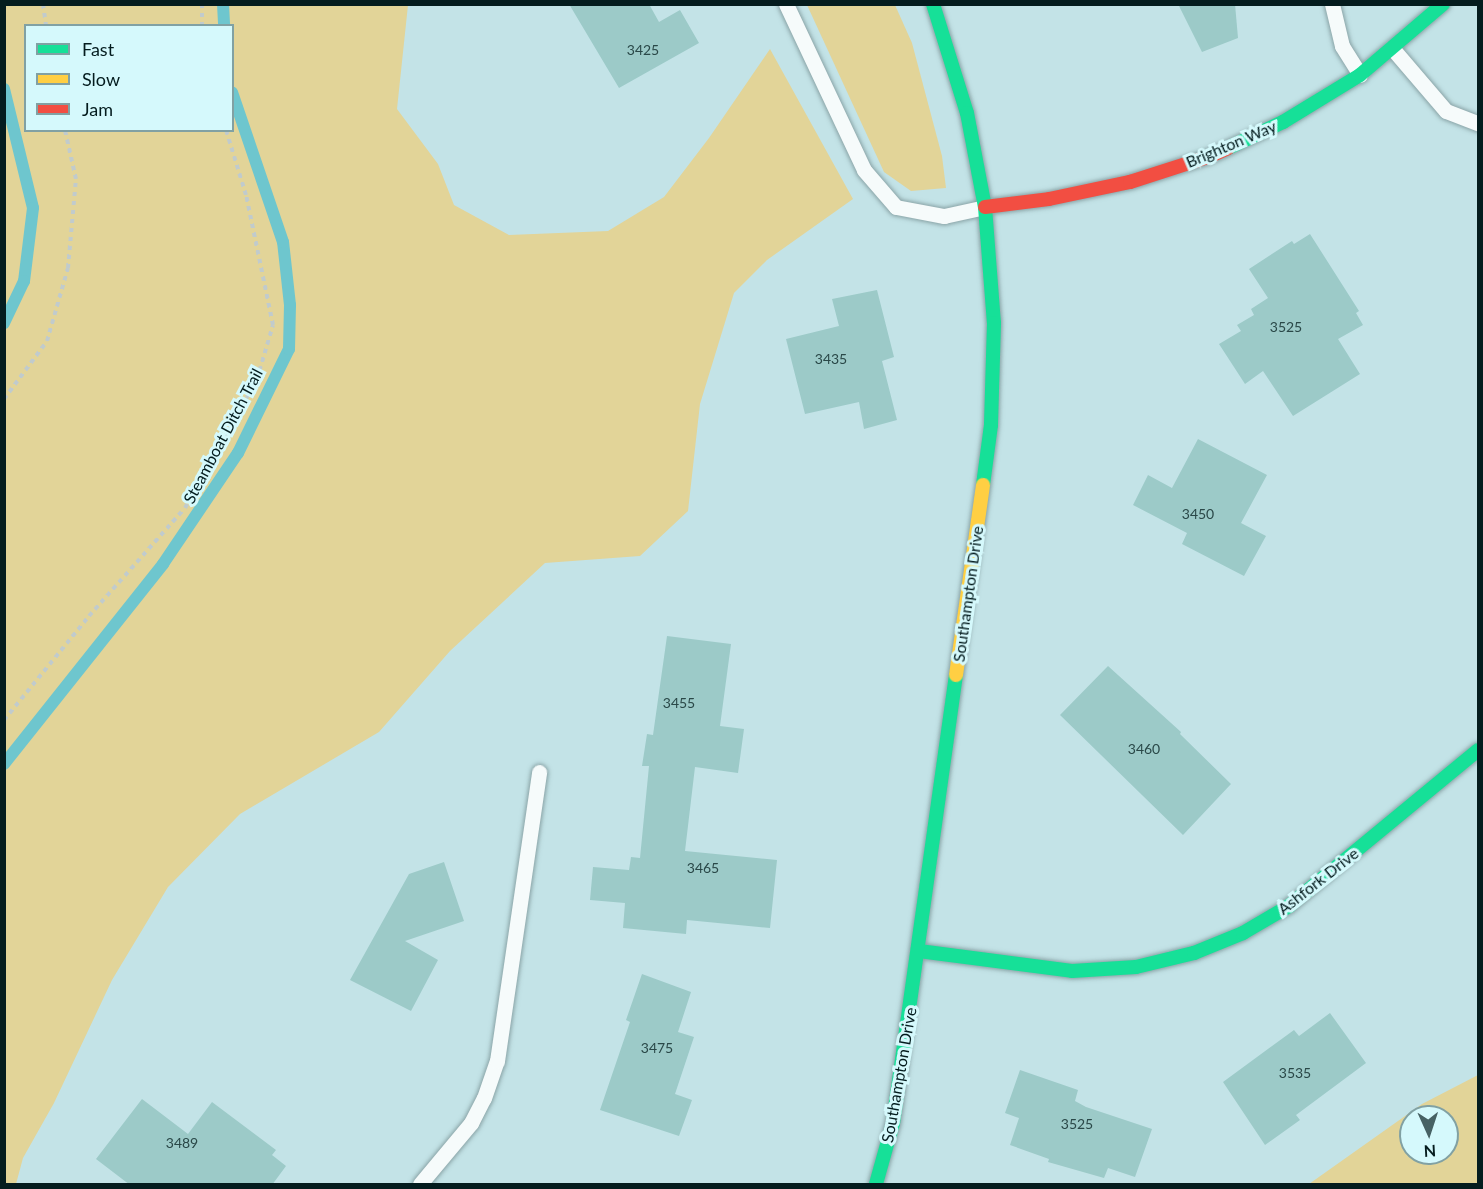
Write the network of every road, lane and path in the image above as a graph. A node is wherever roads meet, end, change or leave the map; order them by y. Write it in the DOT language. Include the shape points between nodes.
graph roads {
  1 [pos="43,4"];
  2 [pos="202,4"];
  3 [pos="786,4"];
  4 [pos="933,4"];
  5 [pos="1332,4"];
  6 [pos="1443,4"];
  7 [pos="46,24"];
  8 [pos="202,24"];
  9 [pos="1392,48"];
  10 [pos="1360,75"];
  11 [pos="1479,123"];
  12 [pos="65,132"];
  13 [pos="227,132"];
  14 [pos="985,207"];
  15 [pos="4,399"];
  16 [pos="4,720"];
  17 [pos="1479,750"];
  18 [pos="540,772"];
  19 [pos="919,951"];
  20 [pos="420,1185"];
  21 [pos="876,1185"];
  1 -- 7 [label="path"];
  2 -- 8 [label="path"];
  3 -- 14 [label="lane" via="864,170 896,207 944,216"];
  4 -- 14 [label="street, Southampton Drive" via="967,113"];
  5 -- 10 [label="lane" via="1342,46"];
  6 -- 9 [label="street, Brighton Way"];
  9 -- 10 [label="street, Brighton Way"];
  9 -- 11 [label="lane" via="1446,111"];
  10 -- 14 [label="street, Brighton Way" via="1283,122 1208,157 1130,182"];
  12 -- 15 [label="path" via="76,179 68,268 47,341"];
  13 -- 16 [label="path, Steamboat Ditch Trail" via="246,195 273,326 257,379 185,508"];
  14 -- 19 [label="street, Southampton Drive" via="994,323 991,425"];
  17 -- 19 [label="street, Ashfork Drive" via="1289,906 1243,933 1194,953 1136,967 1072,970"];
  18 -- 20 [label="lane" via="497,1061 471,1123"];
  19 -- 21 [label="street, Southampton Drive" via="893,1123"];
}
